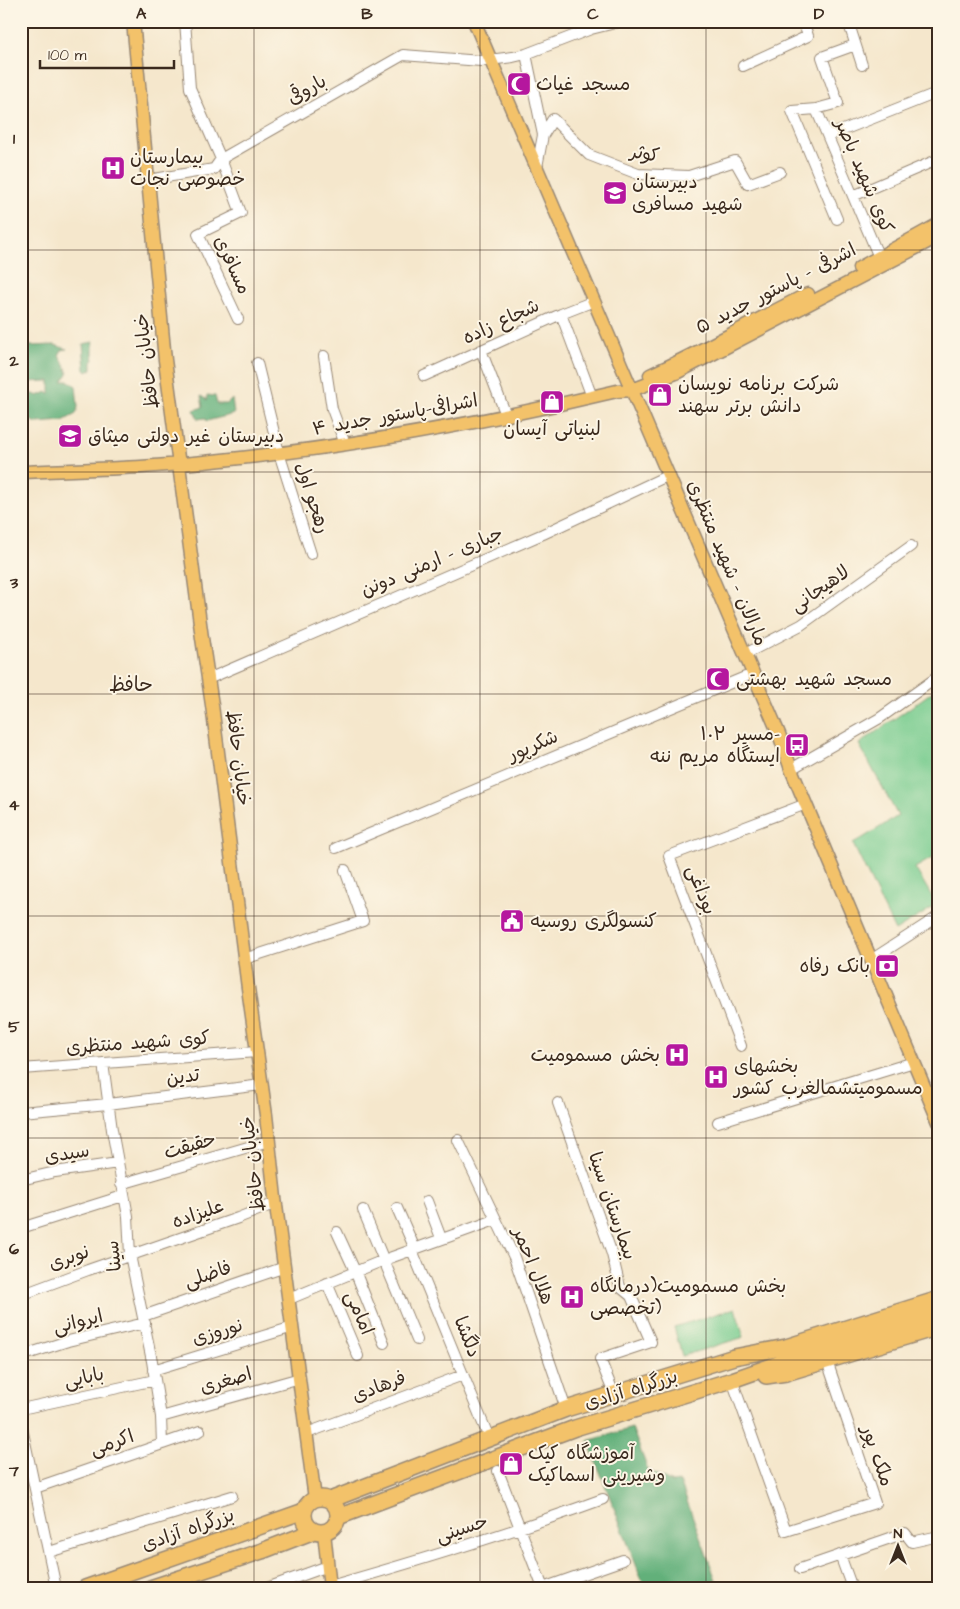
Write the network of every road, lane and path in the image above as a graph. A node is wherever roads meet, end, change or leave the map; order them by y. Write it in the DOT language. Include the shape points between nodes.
graph roads {
  1 [pos="133,21"];
  2 [pos="186,21"];
  3 [pos="474,21"];
  4 [pos="623,21"];
  5 [pos="803,21"];
  6 [pos="848,21"];
  7 [pos="855,45"];
  8 [pos="526,54"];
  9 [pos="491,59"];
  10 [pos="862,65"];
  11 [pos="742,66"];
  12 [pos="939,92"];
  13 [pos="816,109"];
  14 [pos="543,135"];
  15 [pos="828,136"];
  16 [pos="221,159"];
  17 [pos="939,159"];
  18 [pos="537,167"];
  19 [pos="780,172"];
  20 [pos="148,180"];
  21 [pos="853,196"];
  22 [pos="837,219"];
  23 [pos="939,224"];
  24 [pos="939,236"];
  25 [pos="880,261"];
  26 [pos="594,301"];
  27 [pos="561,314"];
  28 [pos="238,319"];
  29 [pos="480,350"];
  30 [pos="324,356"];
  31 [pos="258,363"];
  32 [pos="424,376"];
  33 [pos="631,387"];
  34 [pos="592,397"];
  35 [pos="506,415"];
  36 [pos="345,444"];
  37 [pos="280,453"];
  38 [pos="178,464"];
  39 [pos="21,472"];
  40 [pos="669,475"];
  41 [pos="911,546"];
  42 [pos="311,554"];
  43 [pos="745,654"];
  44 [pos="939,676"];
  45 [pos="745,677"];
  46 [pos="208,679"];
  47 [pos="791,769"];
  48 [pos="806,804"];
  49 [pos="336,848"];
  50 [pos="345,870"];
  51 [pos="939,916"];
  52 [pos="244,959"];
  53 [pos="871,960"];
  54 [pos="741,1046"];
  55 [pos="258,1052"];
  56 [pos="914,1062"];
  57 [pos="103,1063"];
  58 [pos="21,1069"];
  59 [pos="262,1085"];
  60 [pos="558,1103"];
  61 [pos="108,1104"];
  62 [pos="21,1112"];
  63 [pos="718,1122"];
  64 [pos="939,1122"];
  65 [pos="458,1140"];
  66 [pos="269,1141"];
  67 [pos="118,1163"];
  68 [pos="21,1180"];
  69 [pos="121,1184"];
  70 [pos="123,1196"];
  71 [pos="427,1200"];
  72 [pos="276,1203"];
  73 [pos="397,1208"];
  74 [pos="363,1210"];
  75 [pos="495,1220"];
  76 [pos="21,1228"];
  77 [pos="337,1232"];
  78 [pos="441,1238"];
  79 [pos="413,1250"];
  80 [pos="130,1256"];
  81 [pos="384,1260"];
  82 [pos="285,1267"];
  83 [pos="356,1271"];
  84 [pos="327,1283"];
  85 [pos="939,1289"];
  86 [pos="21,1295"];
  87 [pos="289,1299"];
  88 [pos="939,1299"];
  89 [pos="939,1314"];
  90 [pos="144,1320"];
  91 [pos="293,1327"];
  92 [pos="939,1327"];
  93 [pos="417,1340"];
  94 [pos="384,1343"];
  95 [pos="21,1356"];
  96 [pos="358,1356"];
  97 [pos="734,1357"];
  98 [pos="827,1361"];
  99 [pos="154,1375"];
  100 [pos="463,1375"];
  101 [pos="300,1378"];
  102 [pos="732,1380"];
  103 [pos="614,1394"];
  104 [pos="21,1409"];
  105 [pos="566,1409"];
  106 [pos="161,1417"];
  107 [pos="21,1423"];
  108 [pos="200,1431"];
  109 [pos="307,1433"];
  110 [pos="489,1438"];
  111 [pos="162,1444"];
  112 [pos="498,1471"];
  113 [pos="35,1488"];
  114 [pos="232,1496"];
  115 [pos="322,1499"];
  116 [pos="602,1499"];
  117 [pos="304,1511"];
  118 [pos="338,1517"];
  119 [pos="521,1529"];
  120 [pos="319,1531"];
  121 [pos="939,1536"];
  122 [pos="49,1552"];
  123 [pos="840,1555"];
  124 [pos="624,1560"];
  125 [pos="328,1566"];
  126 [pos="800,1569"];
  127 [pos="188,1582"];
  128 [pos="330,1587"];
  129 [pos="56,1588"];
  130 [pos="85,1588"];
  131 [pos="150,1588"];
  132 [pos="267,1588"];
  133 [pos="543,1588"];
  134 [pos="852,1588"];
  1 -- 20 [label="main road, خیابان حافظ"];
  2 -- 16 [label="street, مسافری" via="190,88"];
  3 -- 9 [label="main road, مارالان - شهید منتظری"];
  4 -- 8 [label="street, باروقی" via="591,29"];
  5 -- 11 [label="street" via="808,36"];
  6 -- 7 [label="street"];
  7 -- 10 [label="street"];
  7 -- 13 [label="street" via="822,57 838,103"];
  8 -- 9 [label="street, باروقی"];
  8 -- 14 [label="street"];
  9 -- 16 [label="street, باروقی" via="404,55"];
  9 -- 18 [label="main road, مارالان - شهید منتظری"];
  12 -- 15 [label="street"];
  13 -- 15 [label="street, کوی شهید باصر"];
  13 -- 22 [label="street" via="792,111"];
  14 -- 18 [label="street"];
  14 -- 19 [label="street, کوثر" via="553,119 589,155 638,174 689,176 735,161 748,184"];
  15 -- 21 [label="street, کوی شهید باصر"];
  16 -- 20 [label="street, باروقی" via="214,169"];
  16 -- 28 [label="street, مسافری" via="241,213 198,234"];
  17 -- 21 [label="street"];
  18 -- 26 [label="main road, مارالان - شهید منتظری"];
  20 -- 38 [label="main road, خیابان حافظ" via="158,302"];
  21 -- 25 [label="street, کوی شهید باصر"];
  23 -- 25 [label="main road, اشرفی - پاستور جدید ۵"];
  24 -- 25 [label="main road, اشرفی - پاستور جدید ۵"];
  25 -- 33 [label="main road, اشرفی - پاستور جدید ۵" via="676,373"];
  26 -- 27 [label="street, شجاع زاده"];
  26 -- 33 [label="main road, مارالان - شهید منتظری"];
  27 -- 29 [label="street, شجاع زاده"];
  27 -- 34 [label="street"];
  29 -- 32 [label="street, شجاع زاده"];
  29 -- 35 [label="street"];
  30 -- 36 [label="street" via="332,409"];
  31 -- 37 [label="street, رهجو اول"];
  33 -- 34 [label="main road, اشرافی-پاستور جدید ۴" via="626,392"];
  33 -- 40 [label="main road, مارالان - شهید منتظری"];
  34 -- 35 [label="main road, اشرافی-پاستور جدید ۴"];
  35 -- 36 [label="main road, اشرافی-پاستور جدید ۴"];
  36 -- 37 [label="main road, اشرافی-پاستور جدید ۴"];
  37 -- 38 [label="main road, اشرافی-پاستور جدید ۴"];
  37 -- 42 [label="street, رهجو اول"];
  38 -- 39 [label="main road, اشرافی-پاستور جدید ۴"];
  38 -- 46 [label="main road, خیابان حافظ"];
  40 -- 43 [label="main road, مارالان - شهید منتظری"];
  40 -- 46 [label="street, جباری - ارمنی دونن" via="543,534"];
  41 -- 43 [label="street, لاهیجانی" via="801,625"];
  43 -- 47 [label="main road, مارالان - شهید منتظری"];
  44 -- 47 [label="street" via="880,718"];
  45 -- 49 [label="street, شکرپور"];
  46 -- 52 [label="main road, خیابان حافظ"];
  47 -- 48 [label="main road, مارالان - شهید منتظری"];
  48 -- 53 [label="main road, مارالان - شهید منتظری"];
  48 -- 54 [label="street, بوداغی" via="669,856"];
  50 -- 52 [label="street" via="363,921"];
  51 -- 53 [label="street"];
  52 -- 55 [label="main road, خیابان حافظ"];
  53 -- 56 [label="main road, مارالان - شهید منتظری"];
  55 -- 57 [label="street, کوی شهید منتظری"];
  55 -- 59 [label="main road, خیابان حافظ"];
  56 -- 63 [label="street"];
  56 -- 64 [label="main road, مارالان - شهید منتظری"];
  57 -- 58 [label="street, کوی شهید منتظری"];
  57 -- 61 [label="street, سینا"];
  59 -- 61 [label="street, تدین"];
  59 -- 66 [label="main road, خیابان حافظ"];
  60 -- 103 [label="street, بیمارستان سینا" via="612,1254 620,1286 631,1296 651,1342 600,1359"];
  61 -- 62 [label="street"];
  61 -- 67 [label="street, سینا"];
  65 -- 75 [label="street, هلال احمر"];
  66 -- 69 [label="street, حقیقت"];
  66 -- 72 [label="main road, خیابان حافظ"];
  67 -- 68 [label="street, سیدی"];
  67 -- 69 [label="street, سینا"];
  69 -- 70 [label="street, سینا"];
  70 -- 76 [label="street"];
  70 -- 80 [label="street, سینا" via="128,1216"];
  71 -- 78 [label="street"];
  72 -- 80 [label="street, علیزاده"];
  72 -- 82 [label="main road, خیابان حافظ"];
  73 -- 79 [label="street, دلگشا"];
  74 -- 81 [label="street"];
  75 -- 78 [label="street"];
  75 -- 105 [label="street, هلال احمر" via="514,1257"];
  77 -- 83 [label="street"];
  78 -- 79 [label="street"];
  79 -- 81 [label="street"];
  79 -- 100 [label="street, دلگشا"];
  80 -- 86 [label="street, نوبری"];
  80 -- 90 [label="street, سینا"];
  81 -- 83 [label="street"];
  81 -- 93 [label="street"];
  82 -- 87 [label="main road, خیابان حافظ"];
  82 -- 90 [label="street, فاضلی"];
  83 -- 84 [label="street"];
  83 -- 94 [label="street"];
  84 -- 87 [label="street"];
  84 -- 96 [label="street, امامی"];
  85 -- 97 [label="highway, بزرگراه آزادی" via="780,1339"];
  87 -- 91 [label="main road, خیابان حافظ"];
  88 -- 97 [label="highway, بزرگراه آزادی" via="786,1347"];
  89 -- 102 [label="highway, بزرگراه آزادی"];
  90 -- 95 [label="street, ایروانی"];
  90 -- 99 [label="street, سینا"];
  91 -- 99 [label="street, نوروزی"];
  91 -- 101 [label="main road, خیابان حافظ"];
  92 -- 98 [label="highway"];
  97 -- 103 [label="highway, بزرگراه آزادی"];
  98 -- 102 [label="highway" via="786,1373"];
  98 -- 102 [label="street, ملک پور" via="875,1503 786,1531"];
  99 -- 104 [label="street, بابایی"];
  99 -- 106 [label="street, سینا"];
  100 -- 109 [label="street, فرهادی"];
  100 -- 110 [label="street, دلگشا"];
  101 -- 106 [label="street, اصغری"];
  101 -- 109 [label="main road, خیابان حافظ"];
  102 -- 118 [label="highway, بزرگراه آزادی" via="575,1428"];
  103 -- 105 [label="highway, بزرگراه آزادی"];
  105 -- 110 [label="highway, بزرگراه آزادی"];
  106 -- 111 [label="street, سینا"];
  107 -- 113 [label="street"];
  108 -- 111 [label="street, اکرمی"];
  109 -- 115 [label="main road, خیابان حافظ"];
  110 -- 115 [label="highway, بزرگراه آزادی"];
  111 -- 113 [label="street, اکرمی"];
  112 -- 119 [label="street"];
  113 -- 122 [label="street"];
  114 -- 122 [label="street"];
  115 -- 117 [label="highway" via="306,1506"];
  115 -- 118 [label="highway" via="337,1507"];
  116 -- 119 [label="street, حسینی"];
  117 -- 120 [label="highway" via="305,1523"];
  117 -- 130 [label="highway, بزرگراه آزادی"];
  118 -- 120 [label="highway" via="334,1527"];
  119 -- 128 [label="street, حسینی"];
  119 -- 133 [label="street"];
  120 -- 125 [label="main road"];
  120 -- 127 [label="highway"];
  121 -- 123 [label="street" via="912,1542 905,1533"];
  122 -- 129 [label="street"];
  123 -- 126 [label="street"];
  123 -- 134 [label="street"];
  124 -- 133 [label="street"];
  125 -- 128 [label="main road"];
  125 -- 132 [label="street"];
  127 -- 131 [label="highway"];
}
